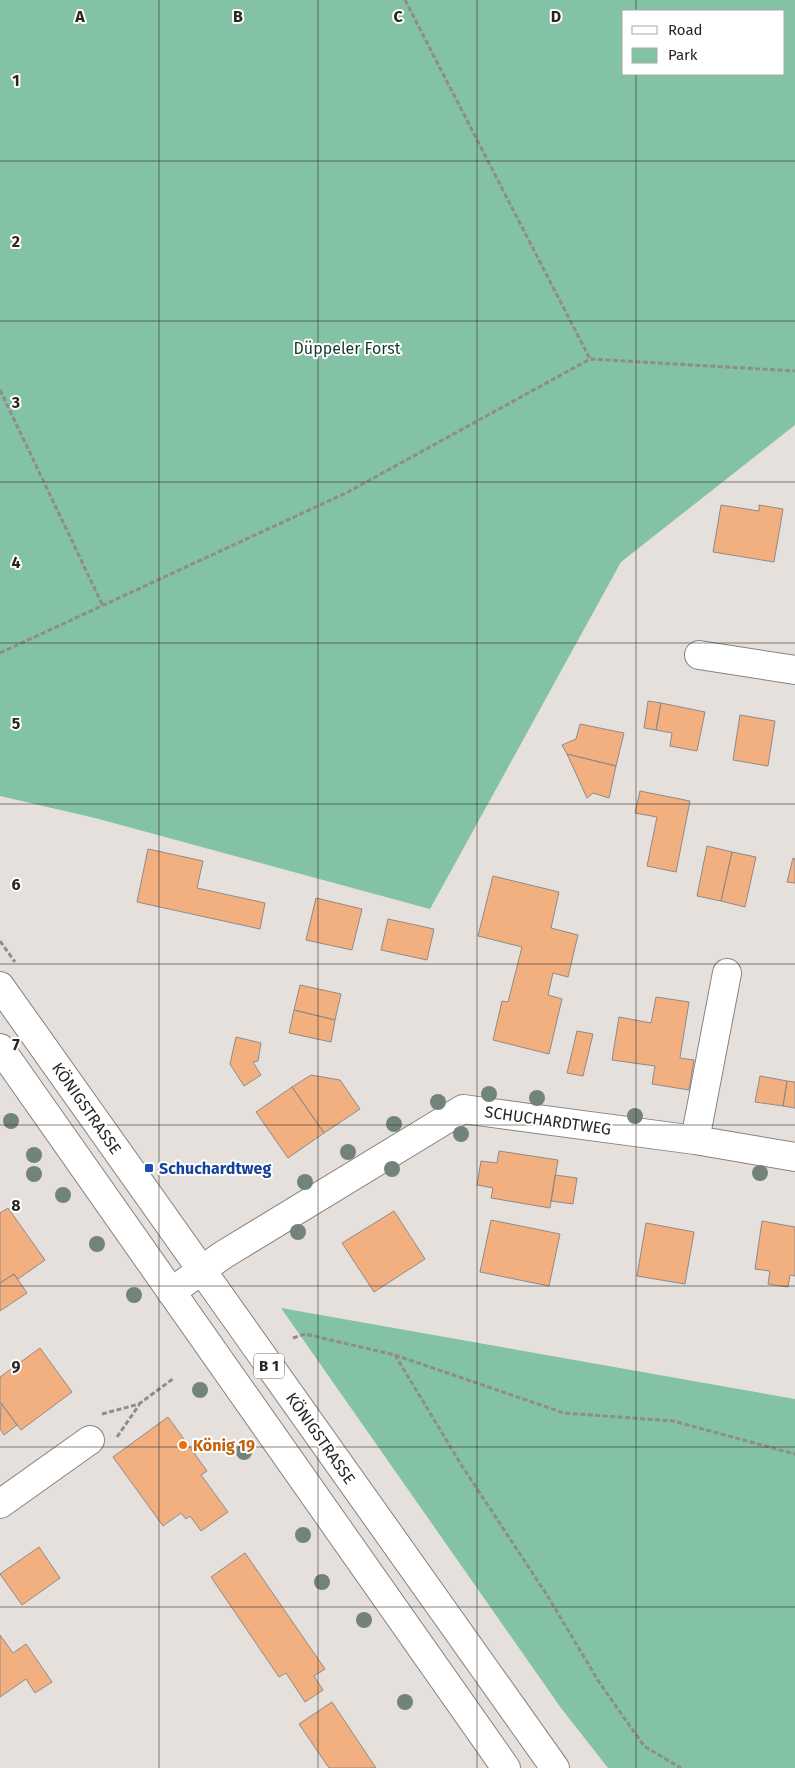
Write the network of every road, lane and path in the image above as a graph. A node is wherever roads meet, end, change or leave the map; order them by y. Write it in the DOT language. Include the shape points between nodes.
graph roads {
  1 [pos="405,0"];
  2 [pos="590,359"];
  3 [pos="795,371"];
  4 [pos="0,390"];
  5 [pos="103,606"];
  6 [pos="0,653"];
  7 [pos="699,655"];
  8 [pos="795,670"];
  9 [pos="727,973"];
  10 [pos="0,986"];
  11 [pos="0,1048"];
  12 [pos="695,1140"];
  13 [pos="795,1157"];
  14 [pos="201,1270"];
  15 [pos="171,1292"];
  16 [pos="293,1338"];
  17 [pos="395,1355"];
  18 [pos="174,1378"];
  19 [pos="139,1404"];
  20 [pos="101,1415"];
  21 [pos="117,1438"];
  22 [pos="90,1440"];
  23 [pos="795,1454"];
  24 [pos="0,1504"];
  25 [pos="506,1768"];
  26 [pos="555,1768"];
  27 [pos="681,1768"];
  1 -- 2 [label="path"];
  2 -- 3 [label="path"];
  2 -- 5 [label="path" via="348,492"];
  4 -- 5 [label="path"];
  5 -- 6 [label="path"];
  7 -- 8 [label="main road"];
  9 -- 12 [label="main road"];
  10 -- 14 [label="main road, KÖNIGSTRASSE / B 1"];
  11 -- 15 [label="main road, B 1"];
  12 -- 13 [label="main road, SCHUCHARDTWEG"];
  12 -- 14 [label="main road, SCHUCHARDTWEG" via="463,1109"];
  14 -- 15 [label="main road, SCHUCHARDTWEG"];
  14 -- 26 [label="main road, KÖNIGSTRASSE / B 1"];
  15 -- 25 [label="main road, B 1"];
  16 -- 17 [label="path" via="305,1334"];
  17 -- 23 [label="path" via="564,1412 673,1421"];
  17 -- 27 [label="path" via="599,1682 644,1746"];
  18 -- 19 [label="path"];
  19 -- 20 [label="path"];
  19 -- 21 [label="path"];
  22 -- 24 [label="main road"];
}
